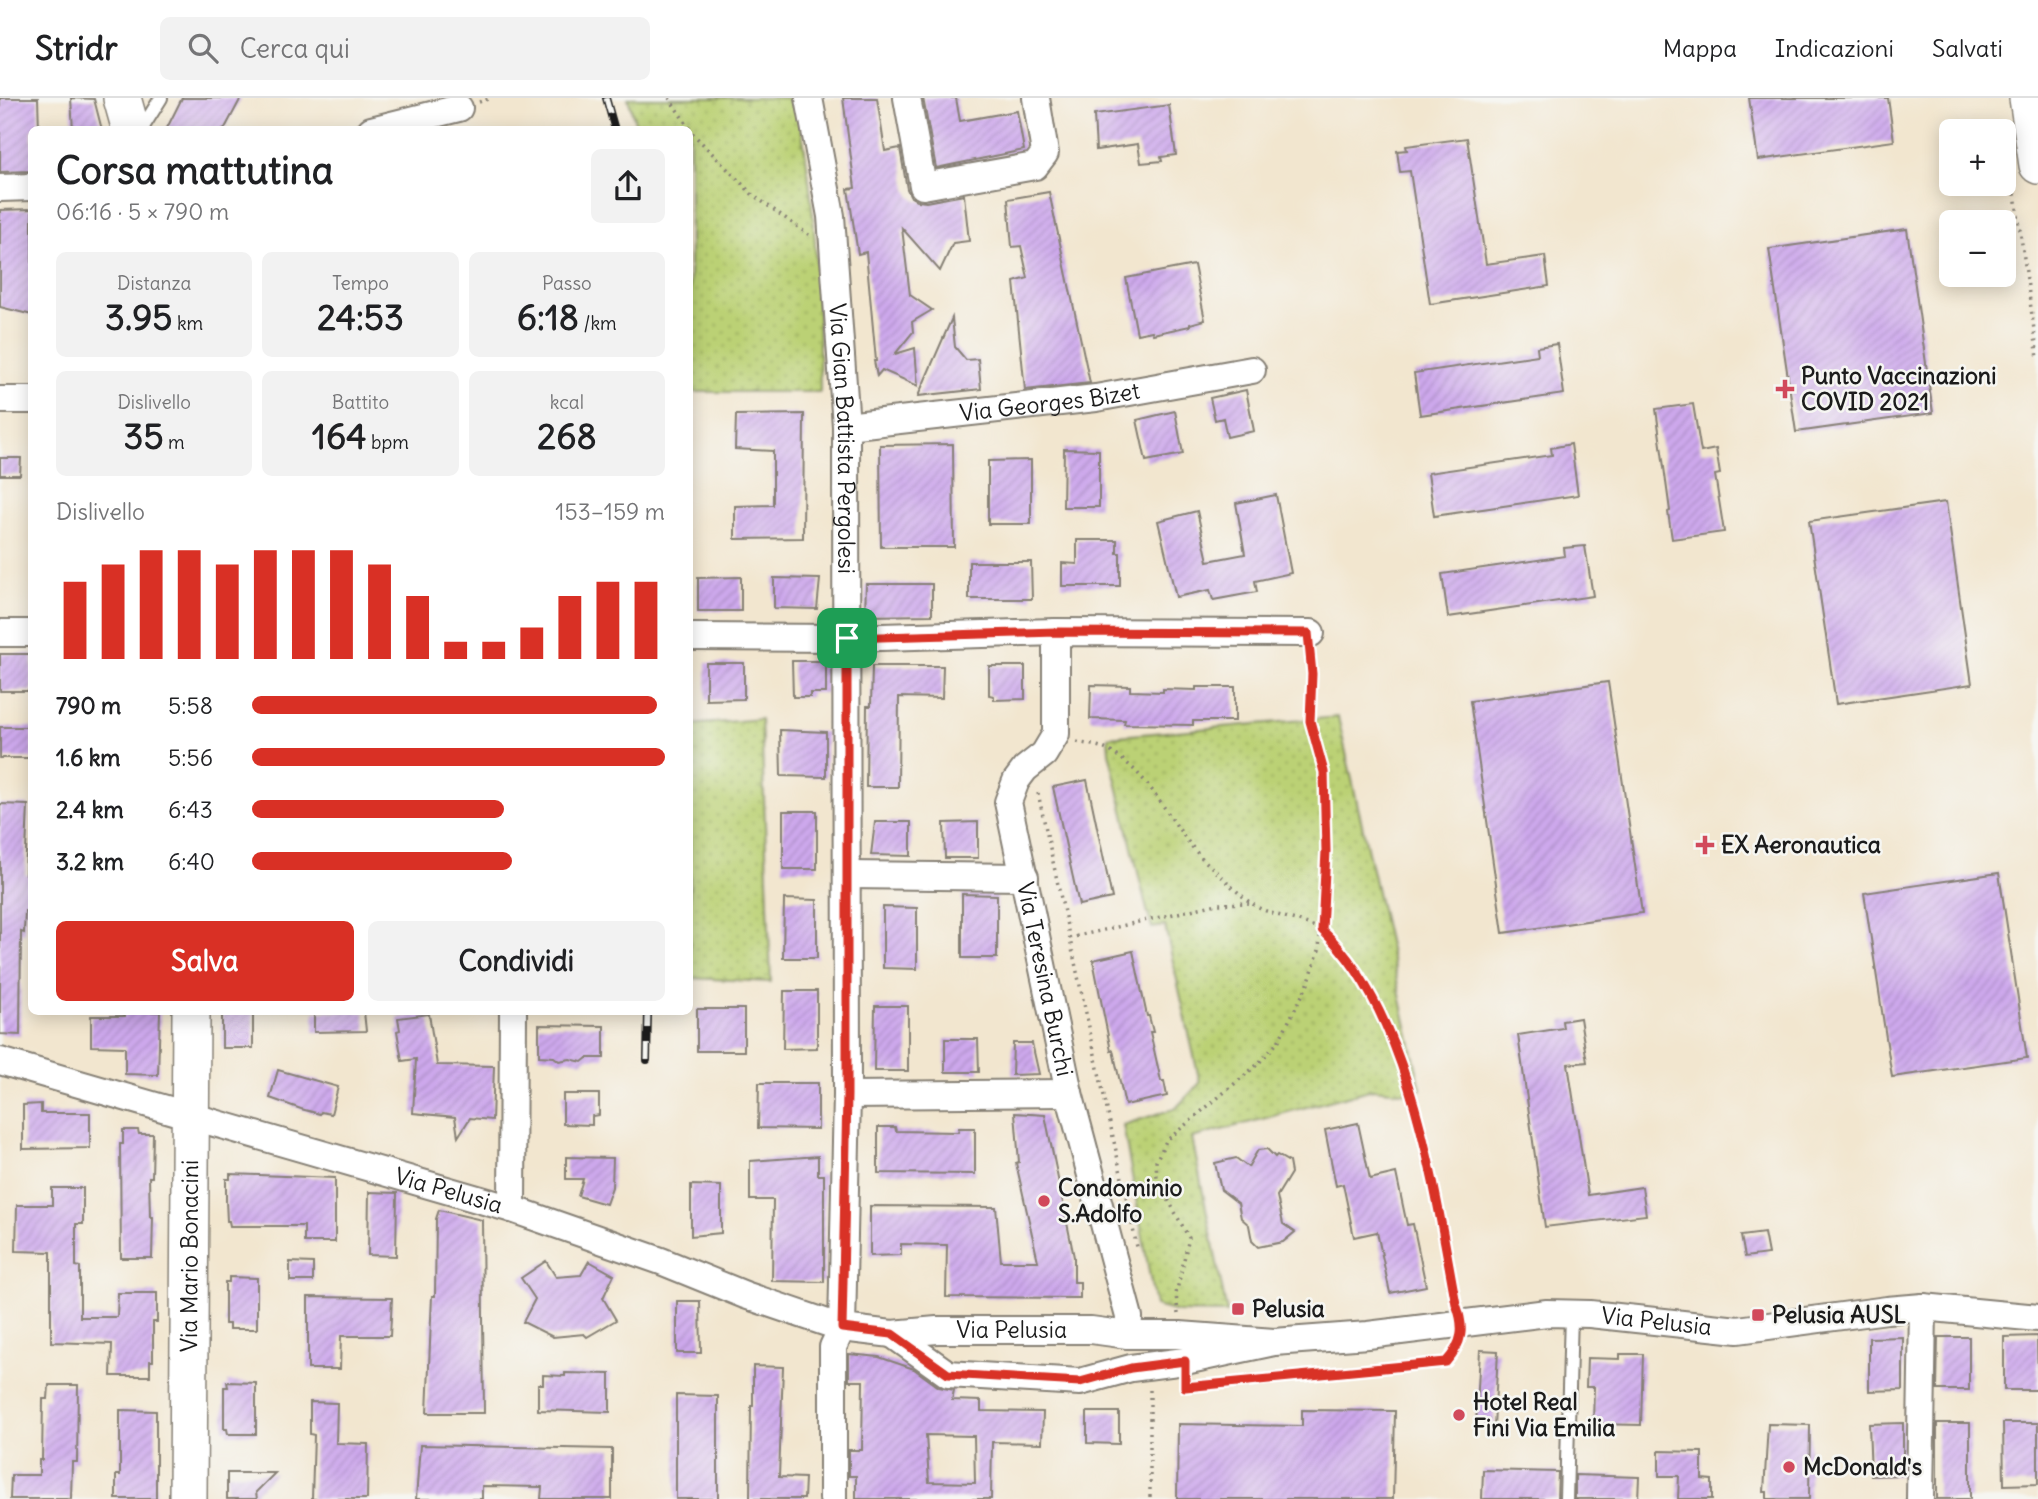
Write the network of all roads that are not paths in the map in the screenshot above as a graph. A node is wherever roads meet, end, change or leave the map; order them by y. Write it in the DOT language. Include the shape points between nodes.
graph roads {
  1 [pos="122,98"];
  2 [pos="161,98"];
  3 [pos="809,98"];
  4 [pos="907,98"];
  5 [pos="1036,98"];
  6 [pos="2028,98"];
  7 [pos="459,112"];
  8 [pos="130,126"];
  9 [pos="144,126"];
  10 [pos="391,126"];
  11 [pos="2026,172"];
  12 [pos="28,187"];
  13 [pos="0,188"];
  14 [pos="1252,370"];
  15 [pos="0,400"];
  16 [pos="28,400"];
  17 [pos="846,426"];
  18 [pos="1056,632"];
  19 [pos="0,633"];
  20 [pos="28,633"];
  21 [pos="1309,633"];
  22 [pos="693,636"];
  23 [pos="847,638"];
  24 [pos="848,874"];
  25 [pos="1024,877"];
  26 [pos="191,1015"];
  27 [pos="513,1015"];
  28 [pos="0,1061"];
  29 [pos="1069,1093"];
  30 [pos="847,1095"];
  31 [pos="191,1114"];
  32 [pos="512,1209"];
  33 [pos="1923,1307"];
  34 [pos="1571,1314"];
  35 [pos="2038,1318"];
  36 [pos="842,1328"];
  37 [pos="892,1334"];
  38 [pos="1128,1335"];
  39 [pos="1274,1342"];
  40 [pos="1131,1368"];
  41 [pos="188,1499"];
  42 [pos="833,1499"];
  43 [pos="1566,1499"];
  44 [pos="1920,1499"];
  1 -- 8 [label="main road"];
  2 -- 9 [label="lane"];
  3 -- 17 [label="street, Via Gian Battista Pergolesi" via="831,216"];
  4 -- 5 [label="street" via="923,186 1035,166 1045,153"];
  6 -- 11 [label="main road"];
  7 -- 10 [label="street"];
  12 -- 13 [label="street"];
  14 -- 17 [label="street, Via Georges Bizet" via="1096,398"];
  15 -- 16 [label="street"];
  17 -- 23 [label="street, Via Gian Battista Pergolesi"];
  18 -- 21 [label="street"];
  18 -- 23 [label="street"];
  18 -- 25 [label="street, Via Teresina Burchi" via="1056,734 1044,754 1016,781 1008,802"];
  19 -- 20 [label="street"];
  22 -- 23 [label="street"];
  23 -- 24 [label="street, Via Gian Battista Pergolesi"];
  24 -- 25 [label="street"];
  24 -- 30 [label="street, Via Gian Battista Pergolesi"];
  25 -- 29 [label="street, Via Teresina Burchi"];
  26 -- 31 [label="main road, Via Mario Bonacini"];
  27 -- 32 [label="street"];
  28 -- 31 [label="street, Via Pelusia"];
  29 -- 30 [label="street"];
  29 -- 38 [label="street, Via Teresina Burchi" via="1129,1317"];
  30 -- 36 [label="street, Via Gian Battista Pergolesi"];
  31 -- 32 [label="street, Via Pelusia"];
  31 -- 41 [label="main road, Via Mario Bonacini"];
  32 -- 36 [label="street, Via Pelusia"];
  33 -- 34 [label="street, Via Pelusia" via="1738,1330"];
  33 -- 35 [label="street, Via Pelusia"];
  33 -- 44 [label="street"];
  34 -- 39 [label="street, Via Pelusia"];
  34 -- 43 [label="lane"];
  36 -- 37 [label="street, Via Pelusia"];
  36 -- 42 [label="street, Via Gian Battista Pergolesi" via="833,1347"];
  37 -- 38 [label="street, Via Pelusia" via="937,1329 1091,1330"];
  37 -- 40 [label="street, Via Pelusia" via="948,1374 1080,1382"];
  38 -- 39 [label="street, Via Pelusia"];
  38 -- 40 [label="street" via="1117,1341 1113,1353 1119,1365"];
  39 -- 40 [label="street, Via Pelusia"];
}
